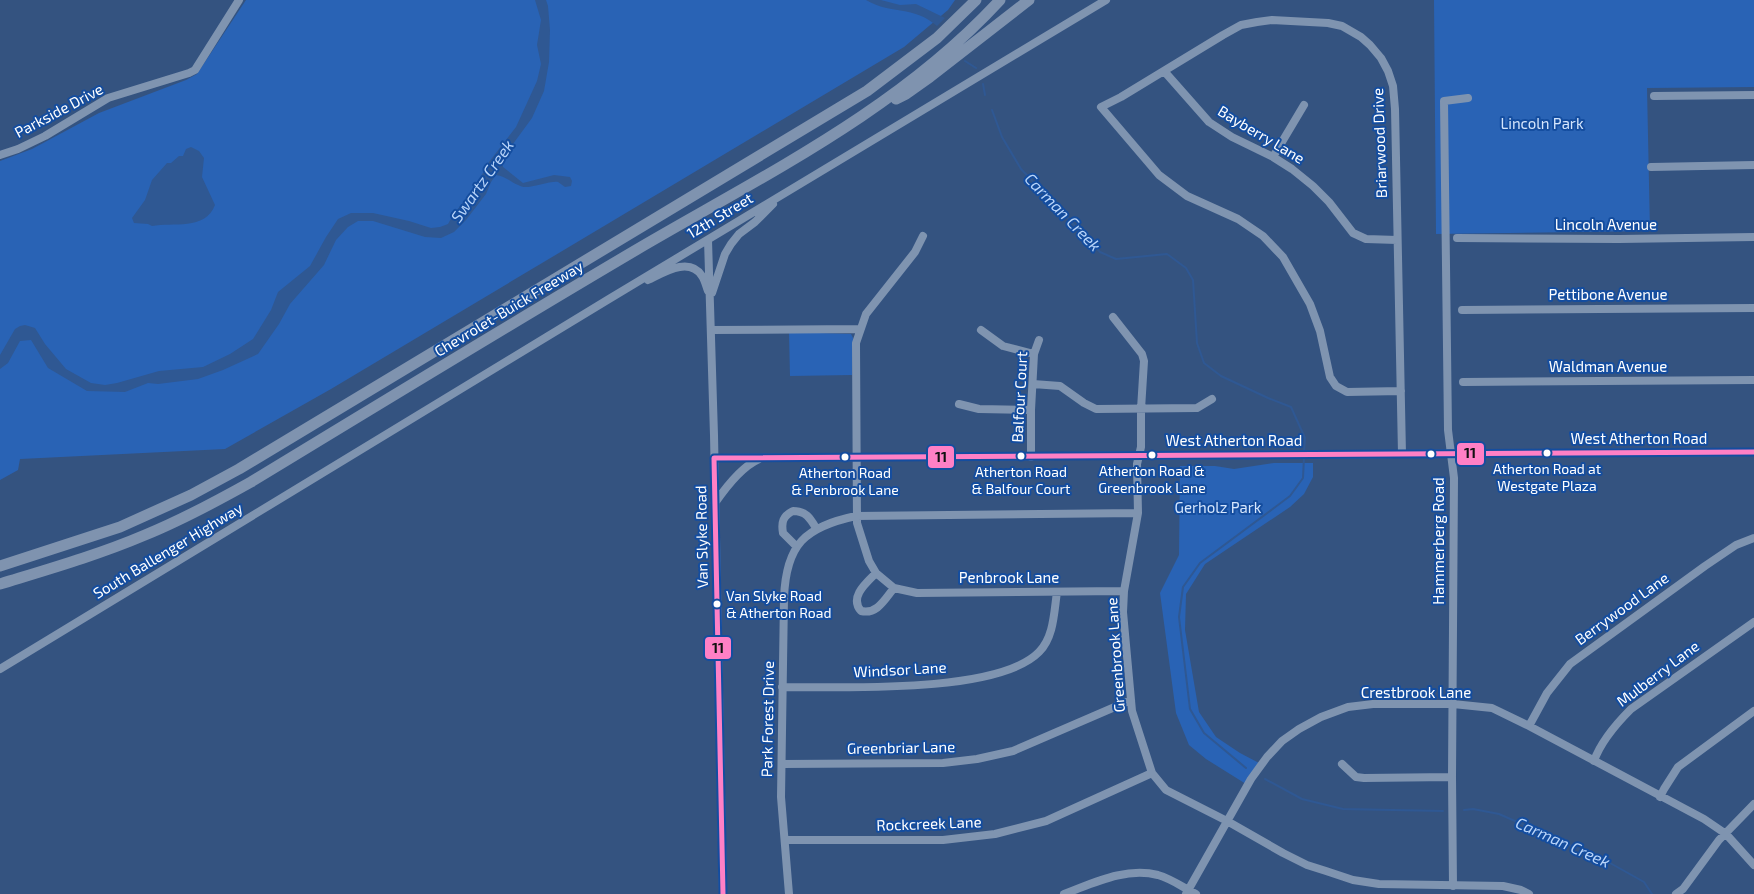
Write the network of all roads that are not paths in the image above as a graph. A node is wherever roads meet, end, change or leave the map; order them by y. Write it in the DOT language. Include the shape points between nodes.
graph roads {
  1 [pos="239,0"];
  2 [pos="976,0"];
  3 [pos="1000,0"];
  4 [pos="1029,0"];
  5 [pos="1106,0"];
  6 [pos="1164,71"];
  7 [pos="1754,95"];
  8 [pos="1654,96"];
  9 [pos="1468,98"];
  10 [pos="1304,105"];
  11 [pos="874,109"];
  12 [pos="1,152"];
  13 [pos="1273,157"];
  14 [pos="1754,166"];
  15 [pos="1651,167"];
  16 [pos="779,197"];
  17 [pos="923,236"];
  18 [pos="1754,237"];
  19 [pos="1458,238"];
  20 [pos="708,240"];
  21 [pos="1397,240"];
  22 [pos="710,297"];
  23 [pos="609,299"];
  24 [pos="1754,308"];
  25 [pos="1462,310"];
  26 [pos="1112,317"];
  27 [pos="860,329"];
  28 [pos="711,330"];
  29 [pos="981,330"];
  30 [pos="1039,340"];
  31 [pos="1034,354"];
  32 [pos="1754,380"];
  33 [pos="1463,382"];
  34 [pos="1033,384"];
  35 [pos="1401,391"];
  36 [pos="1212,399"];
  37 [pos="959,404"];
  38 [pos="1141,409"];
  39 [pos="1031,410"];
  40 [pos="1754,452"];
  41 [pos="1402,454"];
  42 [pos="1451,454"];
  43 [pos="1031,456"];
  44 [pos="1139,456"];
  45 [pos="350,457"];
  46 [pos="714,458"];
  47 [pos="760,458"];
  48 [pos="856,458"];
  49 [pos="715,503"];
  50 [pos="1138,513"];
  51 [pos="856,516"];
  52 [pos="816,528"];
  53 [pos="1754,538"];
  54 [pos="796,546"];
  55 [pos="0,566"];
  56 [pos="876,573"];
  57 [pos="0,584"];
  58 [pos="894,588"];
  59 [pos="1124,591"];
  60 [pos="1057,592"];
  61 [pos="1754,622"];
  62 [pos="0,669"];
  63 [pos="782,687"];
  64 [pos="1130,700"];
  65 [pos="1453,704"];
  66 [pos="1754,711"];
  67 [pos="1529,726"];
  68 [pos="1594,761"];
  69 [pos="782,764"];
  70 [pos="1342,764"];
  71 [pos="1152,773"];
  72 [pos="1452,777"];
  73 [pos="1660,797"];
  74 [pos="1754,804"];
  75 [pos="1227,821"];
  76 [pos="1726,834"];
  77 [pos="784,840"];
  78 [pos="1754,866"];
  79 [pos="1453,886"];
  80 [pos="1503,890"];
  81 [pos="1187,892"];
  82 [pos="723,894"];
  83 [pos="790,894"];
  84 [pos="1064,894"];
  85 [pos="1196,894"];
  86 [pos="1529,894"];
  87 [pos="1676,894"];
  1 -- 12 [label="street, Parkside Drive" via="195,70 108,98 45,136 18,149"];
  2 -- 55 [label="highway, Chevrolet-Buick Freeway" via="937,38 867,91 239,469 120,527"];
  3 -- 11 [label="highway, Chevrolet-Buick Freeway" via="946,53"];
  4 -- 11 [label="highway" via="906,94"];
  5 -- 16 [label="street, 12th Street"];
  6 -- 13 [label="street, Bayberry Lane" via="1209,122"];
  6 -- 21 [label="street, Briarwood Drive" via="1241,25 1272,20 1328,23 1342,26 1361,37 1381,58 1393,86"];
  6 -- 35 [label="street, Briarwood Drive" via="1101,107 1159,175 1187,196 1238,219 1263,236 1283,258 1310,304 1320,331 1330,377 1336,386 1347,392"];
  7 -- 8 [label="street"];
  9 -- 42 [label="street, Hammerberg Road" via="1444,101 1448,430"];
  10 -- 13 [label="street"];
  11 -- 57 [label="highway, Chevrolet-Buick Freeway" via="216,502 122,544"];
  13 -- 21 [label="street, Bayberry Lane" via="1314,186 1353,233 1366,239"];
  14 -- 15 [label="street"];
  16 -- 20 [label="street, 12th Street"];
  16 -- 22 [label="street" via="731,244"];
  17 -- 27 [label="street, Penbrook Lane" via="915,252 866,314"];
  18 -- 19 [label="street, Lincoln Avenue"];
  20 -- 22 [label="street, Van Slyke Road"];
  20 -- 23 [label="street, 12th Street"];
  21 -- 35 [label="street, Briarwood Drive"];
  22 -- 23 [label="street" via="703,277 688,267 681,267"];
  22 -- 28 [label="street, Van Slyke Road"];
  23 -- 45 [label="street, 12th Street"];
  24 -- 25 [label="street, Pettibone Avenue"];
  26 -- 38 [label="street, Greenbrook Lane" via="1142,354"];
  27 -- 28 [label="street"];
  27 -- 48 [label="street, Penbrook Lane" via="856,343"];
  28 -- 46 [label="street, Van Slyke Road"];
  29 -- 31 [label="street" via="1003,346"];
  30 -- 31 [label="street, Balfour Court"];
  31 -- 34 [label="street, Balfour Court"];
  32 -- 33 [label="street, Waldman Avenue"];
  34 -- 38 [label="street" via="1060,386 1096,409"];
  34 -- 39 [label="street, Balfour Court"];
  35 -- 41 [label="street, Briarwood Drive"];
  36 -- 38 [label="street" via="1197,408"];
  37 -- 39 [label="street" via="979,409"];
  38 -- 44 [label="street, Greenbrook Lane"];
  39 -- 43 [label="street, Balfour Court"];
  40 -- 42 [label="street, West Atherton Road"];
  41 -- 42 [label="street, West Atherton Road"];
  41 -- 44 [label="street, West Atherton Road"];
  42 -- 65 [label="street, Hammerberg Road" via="1454,478"];
  43 -- 44 [label="street, West Atherton Road"];
  43 -- 48 [label="street, West Atherton Road"];
  44 -- 50 [label="street, Greenbrook Lane"];
  45 -- 62 [label="street, South Ballenger Highway"];
  46 -- 47 [label="street, West Atherton Road"];
  46 -- 49 [label="street, Van Slyke Road"];
  47 -- 48 [label="street, West Atherton Road"];
  47 -- 49 [label="street" via="747,466"];
  48 -- 51 [label="street, Penbrook Lane"];
  49 -- 82 [label="street, Van Slyke Road"];
  50 -- 51 [label="street, Park Forest Drive"];
  50 -- 59 [label="street, Greenbrook Lane"];
  51 -- 52 [label="street, Park Forest Drive"];
  51 -- 56 [label="street, Penbrook Lane" via="863,547"];
  52 -- 54 [label="street, Park Forest Drive"];
  52 -- 54 [label="street" via="808,515 802,512 793,511 785,516 783,533"];
  53 -- 67 [label="street, Berrywood Lane" via="1705,566 1570,664 1547,693"];
  54 -- 63 [label="street, Park Forest Drive" via="784,582"];
  56 -- 58 [label="street, Penbrook Lane"];
  56 -- 58 [label="street" via="857,595 856,602 861,611 878,608"];
  58 -- 60 [label="street, Penbrook Lane" via="917,593"];
  59 -- 60 [label="street, Penbrook Lane"];
  59 -- 64 [label="street, Greenbrook Lane"];
  60 -- 63 [label="street, Windsor Lane" via="1052,630 1046,643 1027,662 1009,670 930,685"];
  61 -- 68 [label="street, Mulberry Lane" via="1631,709 1616,725"];
  63 -- 69 [label="street, Park Forest Drive"];
  64 -- 69 [label="street, Greenbriar Lane" via="1013,751 977,758 943,763"];
  64 -- 71 [label="street, Greenbrook Lane"];
  65 -- 67 [label="street, Crestbrook Lane" via="1492,708"];
  65 -- 72 [label="street, Hammerberg Road"];
  65 -- 75 [label="street, Crestbrook Lane" via="1348,707 1299,728 1268,757"];
  66 -- 73 [label="street" via="1678,768"];
  67 -- 68 [label="street, Crestbrook Lane"];
  68 -- 73 [label="street, Crestbrook Lane"];
  69 -- 77 [label="street, Park Forest Drive"];
  70 -- 72 [label="street" via="1356,777 1364,778"];
  71 -- 75 [label="street, Greenbrook Lane" via="1166,790"];
  71 -- 77 [label="street, Rockcreek Lane" via="1046,820 996,834 943,840"];
  72 -- 79 [label="street, Hammerberg Road"];
  73 -- 76 [label="street, Crestbrook Lane"];
  74 -- 76 [label="street"];
  75 -- 79 [label="street, Greenbrook Lane" via="1307,865 1354,880"];
  75 -- 81 [label="street, Crestbrook Lane"];
  76 -- 78 [label="street, Crestbrook Lane"];
  76 -- 87 [label="street"];
  77 -- 83 [label="street, Park Forest Drive"];
  79 -- 80 [label="street, Greenbrook Lane"];
  80 -- 86 [label="street, Greenbrook Lane" via="1521,890"];
  81 -- 84 [label="street" via="1181,885 1140,873 1108,878"];
  81 -- 85 [label="street"];
}
